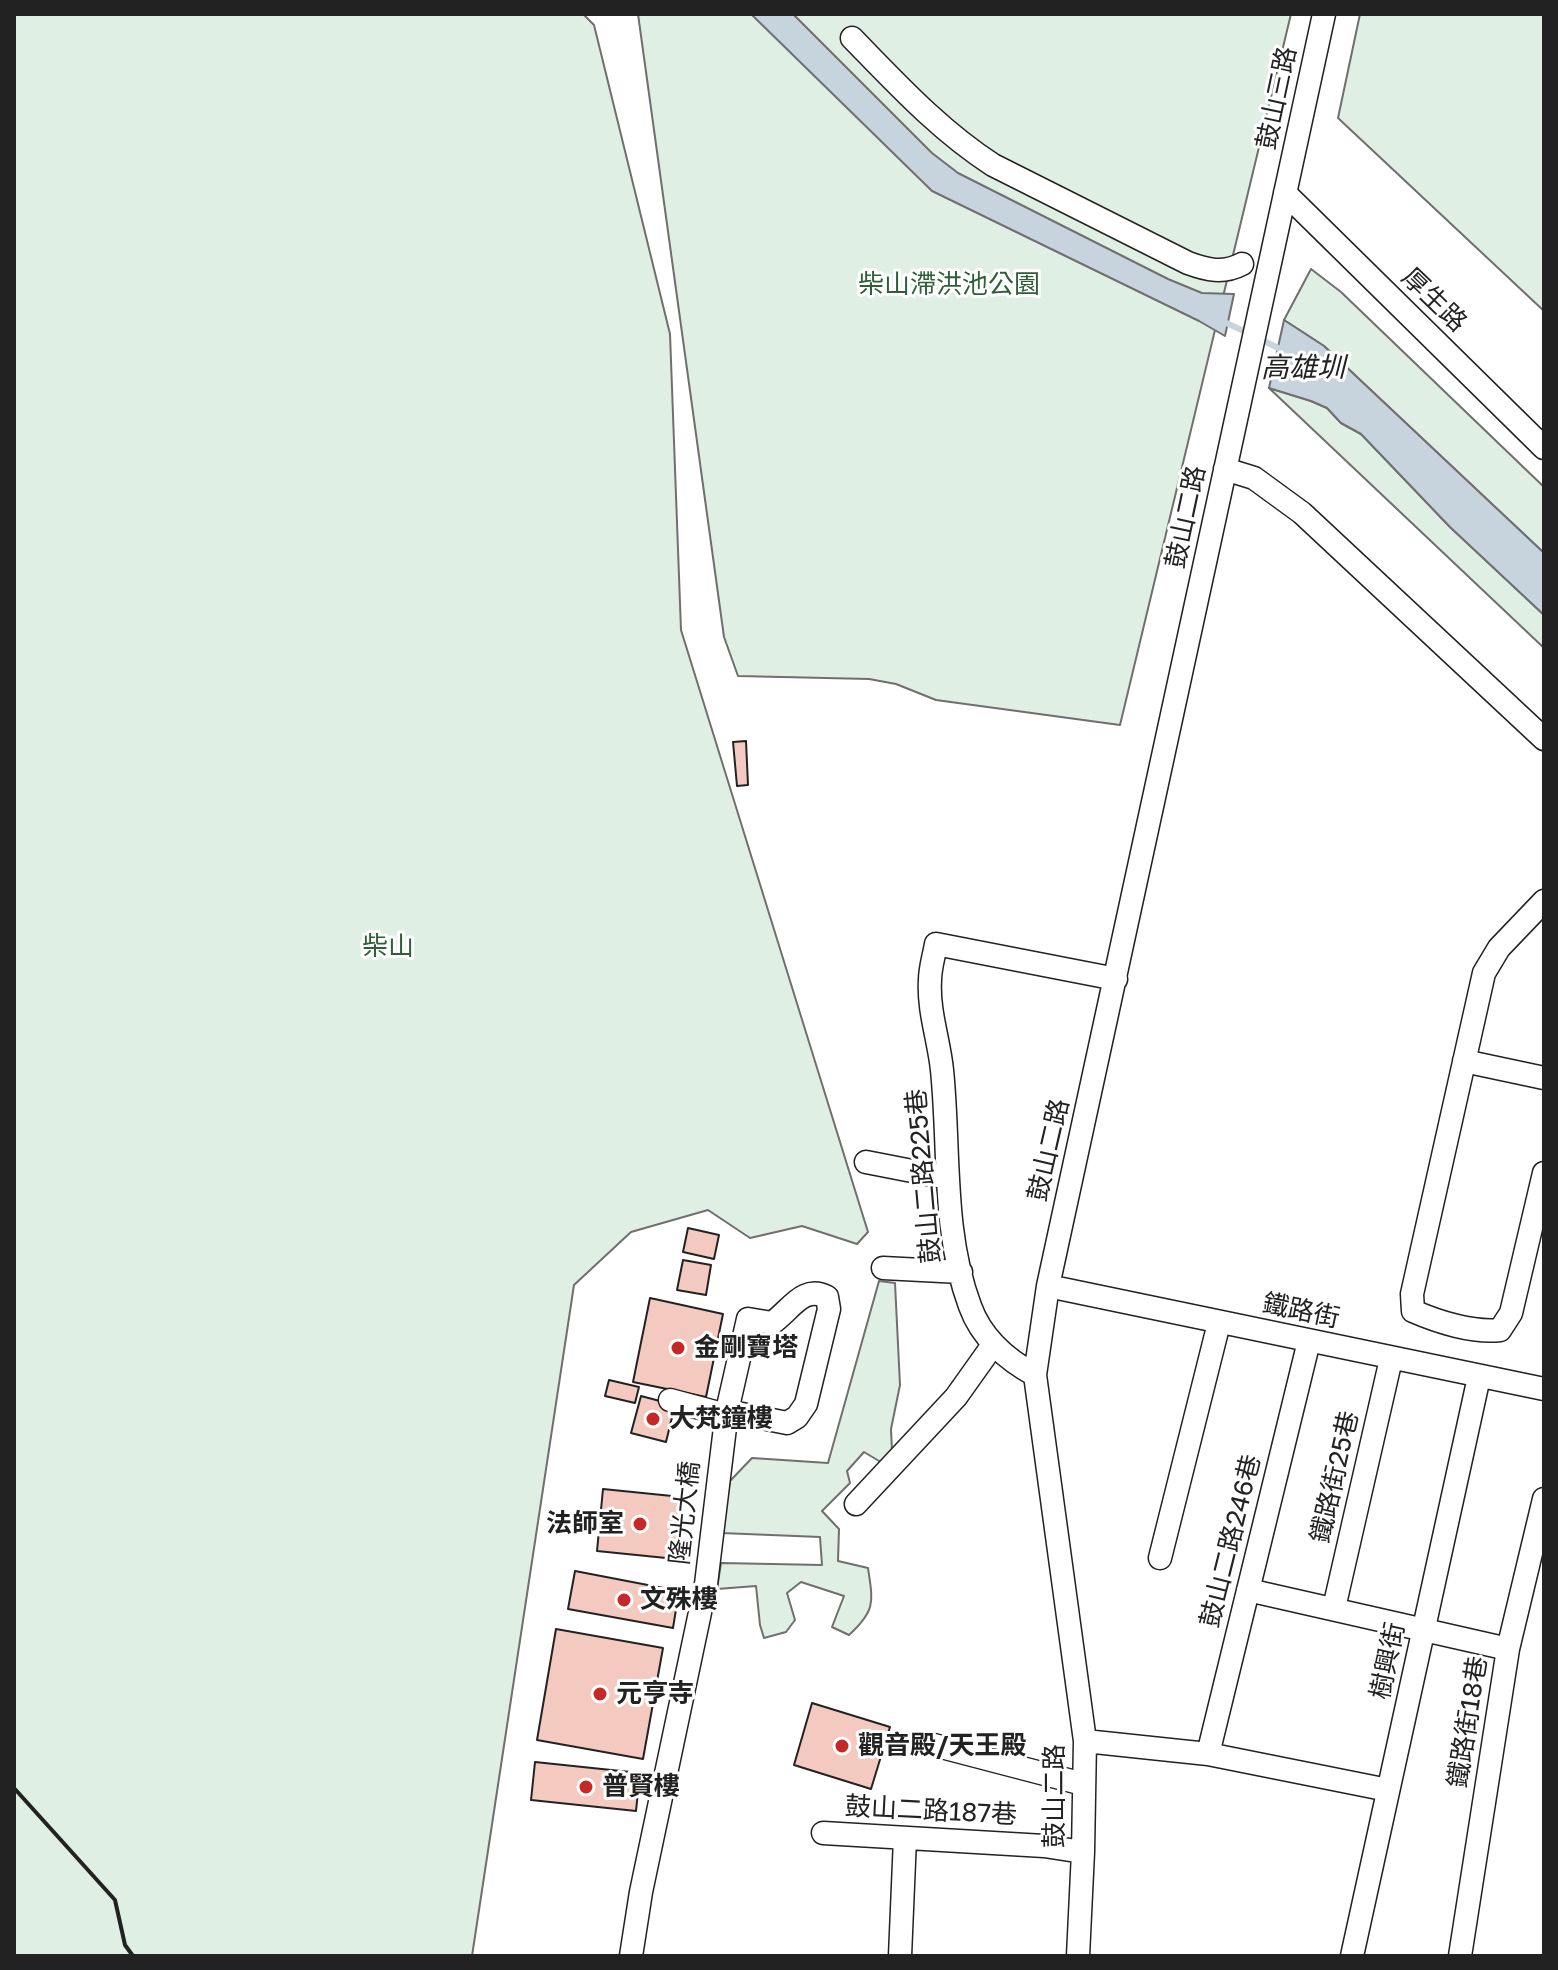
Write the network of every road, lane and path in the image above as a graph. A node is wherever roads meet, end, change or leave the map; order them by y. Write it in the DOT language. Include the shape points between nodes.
graph roads {
  1 [pos="1324,14"];
  2 [pos="852,38"];
  3 [pos="1285,193"];
  4 [pos="1242,264"];
  5 [pos="1542,441"];
  6 [pos="1225,469"];
  7 [pos="1544,739"];
  8 [pos="1544,901"];
  9 [pos="1116,979"];
  10 [pos="1464,1061"];
  11 [pos="1544,1078"];
  12 [pos="866,1162"];
  13 [pos="1544,1173"];
  14 [pos="948,1178"];
  15 [pos="883,1268"];
  16 [pos="961,1272"];
  17 [pos="1048,1286"];
  18 [pos="1219,1323"];
  19 [pos="1309,1341"];
  20 [pos="993,1345"];
  21 [pos="1391,1359"];
  22 [pos="1035,1375"];
  23 [pos="1479,1377"];
  24 [pos="1544,1389"];
  25 [pos="670,1400"];
  26 [pos="726,1413"];
  27 [pos="1544,1499"];
  28 [pos="856,1504"];
  29 [pos="1160,1558"];
  30 [pos="1248,1590"];
  31 [pos="1334,1608"];
  32 [pos="1424,1628"];
  33 [pos="1508,1649"];
  34 [pos="1085,1741"];
  35 [pos="930,1744"];
  36 [pos="1208,1754"];
  37 [pos="1083,1784"];
  38 [pos="1388,1790"];
  39 [pos="823,1833"];
  40 [pos="905,1838"];
  41 [pos="1083,1852"];
  42 [pos="631,1956"];
  43 [pos="900,1956"];
  44 [pos="1078,1956"];
  45 [pos="1352,1956"];
  46 [pos="1460,1956"];
  1 -- 3 [label="street, 鼓山三路"];
  2 -- 4 [label="street" via="935,122 993,165 1188,263 1218,271"];
  3 -- 5 [label="street, 厚生路"];
  3 -- 6 [label="street, 鼓山二路"];
  6 -- 7 [label="street" via="1254,478 1302,513"];
  6 -- 9 [label="street, 鼓山二路"];
  8 -- 10 [label="street" via="1499,948 1484,973"];
  9 -- 14 [label="street, 鼓山二路225巷" via="936,944 929,979 942,1069"];
  9 -- 17 [label="street, 鼓山二路"];
  10 -- 11 [label="street"];
  10 -- 13 [label="street" via="1412,1294 1413,1311 1500,1330 1511,1313"];
  12 -- 14 [label="street"];
  14 -- 16 [label="street, 鼓山二路225巷"];
  15 -- 16 [label="street"];
  16 -- 20 [label="street, 鼓山二路225巷" via="970,1308"];
  17 -- 18 [label="street, 鐵路街"];
  17 -- 22 [label="street, 鼓山二路"];
  18 -- 19 [label="street, 鐵路街"];
  18 -- 29 [label="street"];
  19 -- 21 [label="street, 鐵路街"];
  19 -- 30 [label="street, 鼓山二路246巷"];
  20 -- 22 [label="street, 鼓山二路225巷"];
  20 -- 28 [label="street" via="956,1397"];
  21 -- 23 [label="street, 鐵路街"];
  21 -- 31 [label="street, 鐵路街25巷"];
  22 -- 34 [label="street, 鼓山二路"];
  23 -- 24 [label="street, 鐵路街"];
  23 -- 32 [label="street, 樹興街"];
  25 -- 26 [label="street"];
  26 -- 26 [label="street, 隆光大橋" via="749,1311 772,1323 801,1298 823,1294 829,1309 802,1411 787,1423"];
  26 -- 42 [label="street, 隆光大橋" via="706,1584"];
  27 -- 33 [label="street, 鐵路街18巷"];
  30 -- 31 [label="street"];
  30 -- 36 [label="street, 鼓山二路246巷"];
  31 -- 32 [label="street"];
  32 -- 33 [label="street"];
  32 -- 38 [label="street, 樹興街"];
  33 -- 46 [label="street, 鐵路街18巷"];
  34 -- 36 [label="street"];
  34 -- 37 [label="street, 鼓山二路"];
  35 -- 37 [label="street"];
  36 -- 38 [label="street"];
  37 -- 41 [label="street, 鼓山二路"];
  38 -- 45 [label="street, 樹興街"];
  39 -- 40 [label="street, 鼓山二路187巷"];
  40 -- 41 [label="street, 鼓山二路187巷"];
  40 -- 43 [label="street"];
  41 -- 44 [label="street, 鼓山二路"];
}
